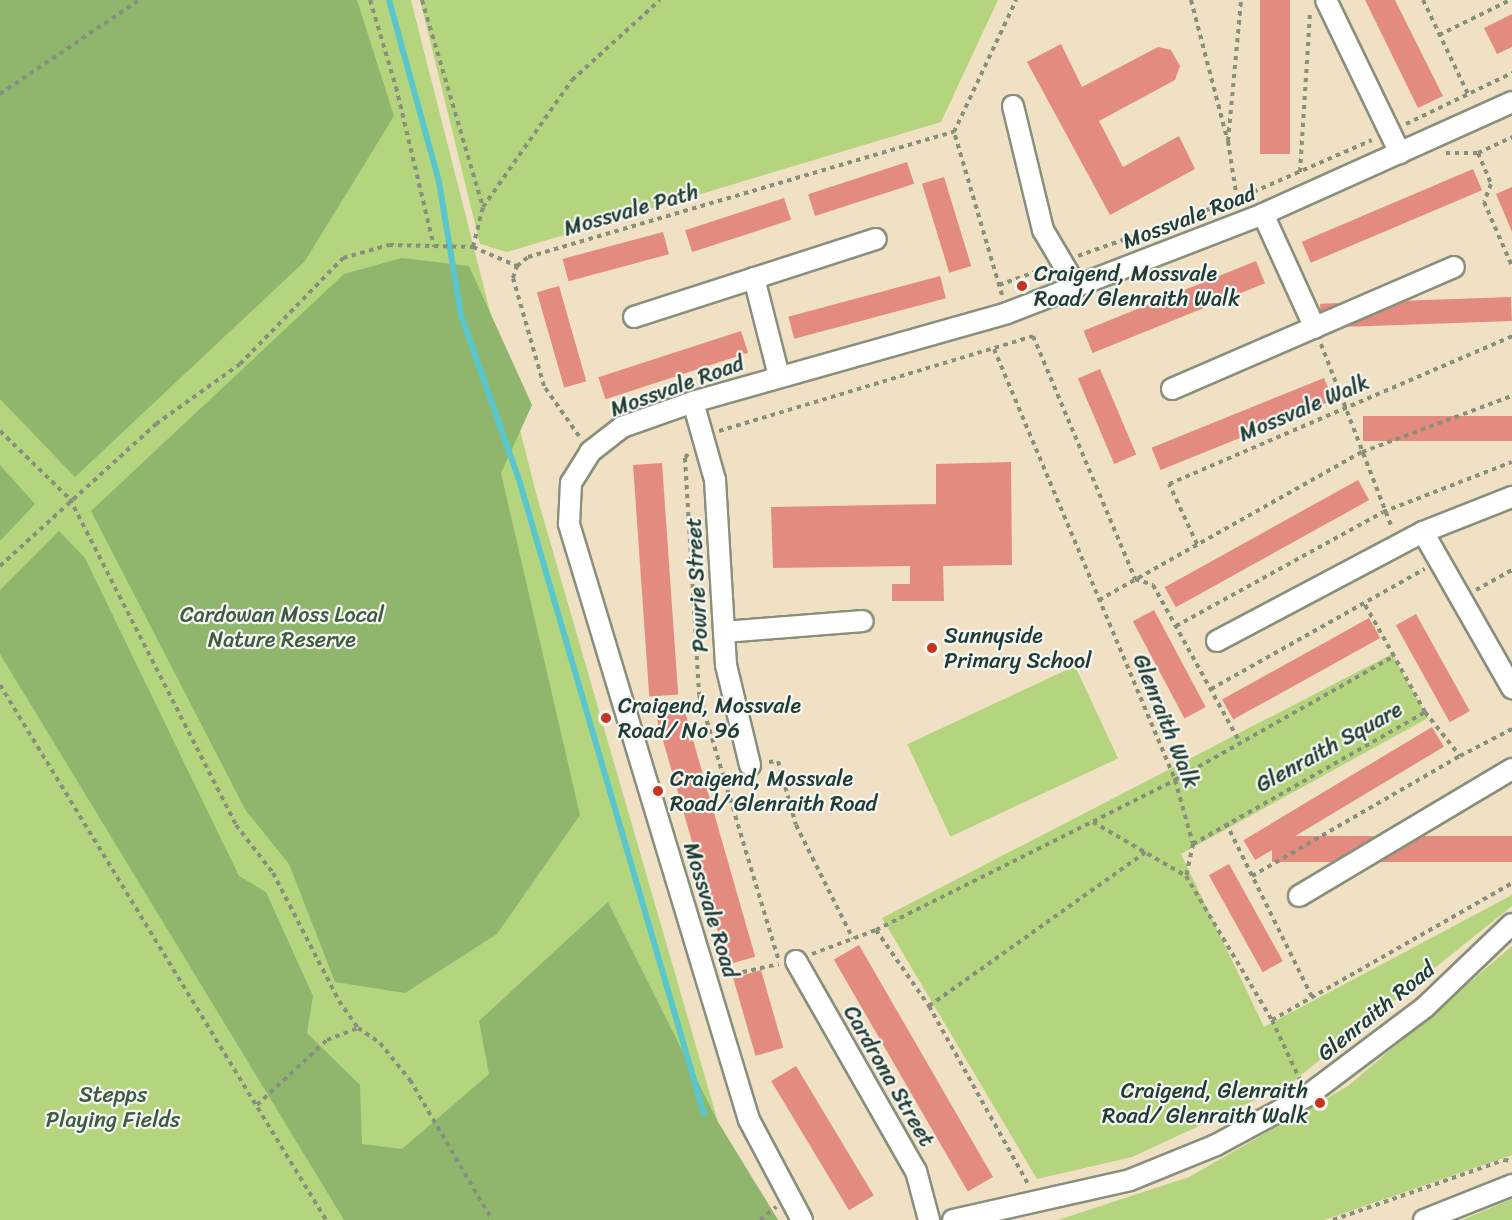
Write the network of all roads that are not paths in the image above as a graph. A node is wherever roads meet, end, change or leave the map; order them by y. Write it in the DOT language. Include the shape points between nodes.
graph roads {
  1 [pos="1326,0"];
  2 [pos="1512,102"];
  3 [pos="1013,106"];
  4 [pos="1400,153"];
  5 [pos="1263,214"];
  6 [pos="876,239"];
  7 [pos="1454,267"];
  8 [pos="754,278"];
  9 [pos="1076,286"];
  10 [pos="634,316"];
  11 [pos="1315,328"];
  12 [pos="779,376"];
  13 [pos="1172,389"];
  14 [pos="693,402"];
  15 [pos="1512,497"];
  16 [pos="1423,532"];
  17 [pos="863,621"];
  18 [pos="724,632"];
  19 [pos="1217,641"];
  20 [pos="1512,688"];
  21 [pos="750,765"];
  22 [pos="1512,769"];
  23 [pos="1299,896"];
  24 [pos="1512,924"];
  25 [pos="788,963"];
  26 [pos="1512,1185"];
  27 [pos="802,1220"];
  28 [pos="929,1220"];
  29 [pos="953,1220"];
  30 [pos="1424,1220"];
  1 -- 4 [label="street"];
  2 -- 4 [label="street, Mossvale Road"];
  3 -- 9 [label="street" via="1043,230"];
  4 -- 5 [label="street, Mossvale Road"];
  5 -- 9 [label="street, Mossvale Road"];
  5 -- 11 [label="street"];
  6 -- 8 [label="street"];
  7 -- 11 [label="street"];
  8 -- 10 [label="street"];
  8 -- 12 [label="street"];
  9 -- 12 [label="street, Mossvale Road" via="1007,313"];
  11 -- 13 [label="street"];
  12 -- 14 [label="street, Mossvale Road"];
  14 -- 18 [label="street, Powrie Street" via="715,480"];
  14 -- 27 [label="street, Mossvale Road" via="622,427 590,452 571,483 569,524 749,1120"];
  15 -- 16 [label="street"];
  16 -- 19 [label="street"];
  16 -- 20 [label="street"];
  17 -- 18 [label="street"];
  18 -- 21 [label="street, Powrie Street" via="726,665"];
  22 -- 23 [label="street"];
  24 -- 29 [label="street, Glenraith Road" via="1425,1007 1307,1096 1216,1145 1130,1180 1038,1204"];
  25 -- 28 [label="street, Cardrona Street" via="916,1171"];
  26 -- 30 [label="street"];
}
